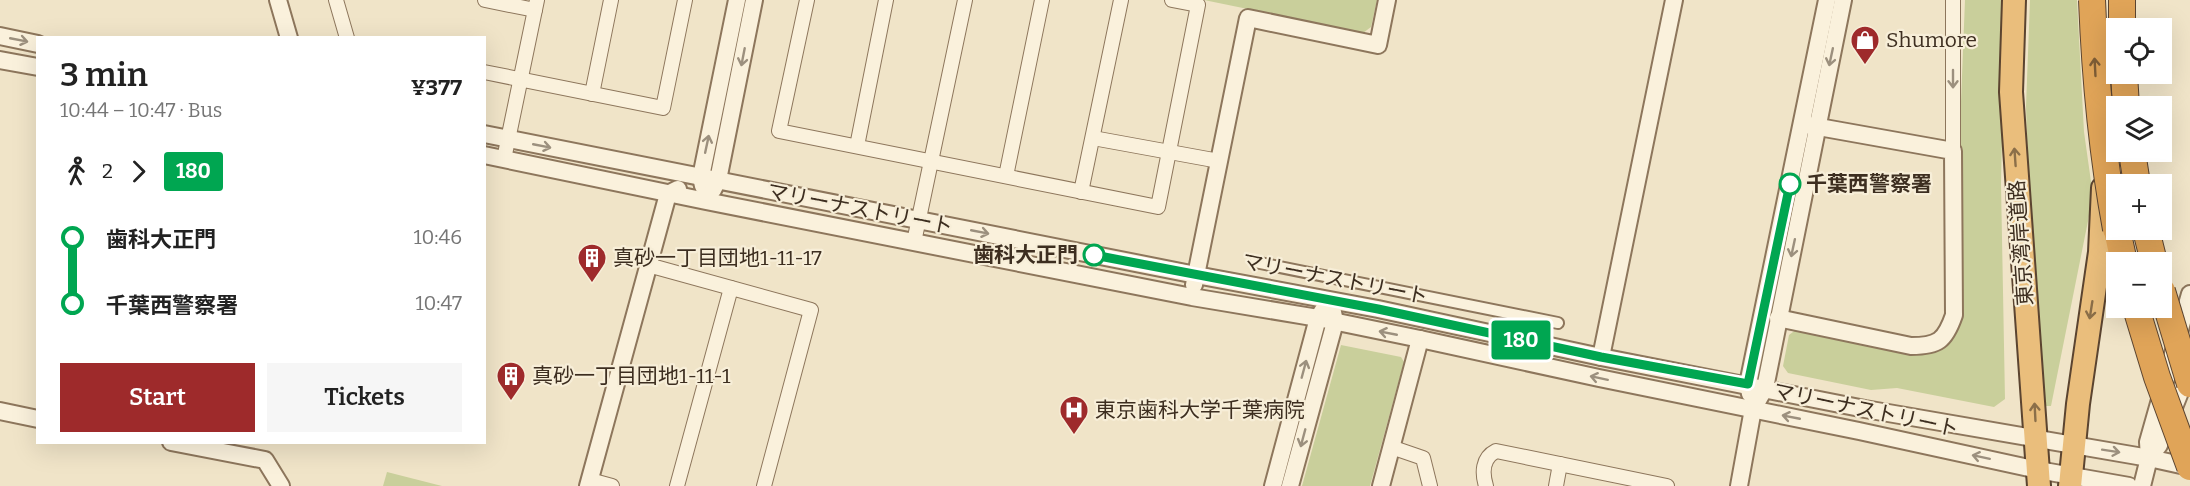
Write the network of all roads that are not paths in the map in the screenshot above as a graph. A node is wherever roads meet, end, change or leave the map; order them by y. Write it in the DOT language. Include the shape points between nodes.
graph roads {
  1 [pos="278,0"];
  2 [pos="336,0"];
  3 [pos="485,0"];
  4 [pos="611,0"];
  5 [pos="685,0"];
  6 [pos="737,0"];
  7 [pos="754,0"];
  8 [pos="807,0"];
  9 [pos="886,0"];
  10 [pos="965,0"];
  11 [pos="1042,0"];
  12 [pos="1121,0"];
  13 [pos="1172,0"];
  14 [pos="1387,0"];
  15 [pos="1674,0"];
  16 [pos="1827,0"];
  17 [pos="1843,0"];
  18 [pos="1953,0"];
  19 [pos="2014,0"];
  20 [pos="2092,0"];
  21 [pos="2122,0"];
  22 [pos="2132,0"];
  23 [pos="536,5"];
  24 [pos="2123,18"];
  25 [pos="2127,18"];
  26 [pos="0,36"];
  27 [pos="288,36"];
  28 [pos="346,36"];
  29 [pos="36,44"];
  30 [pos="0,60"];
  31 [pos="36,67"];
  32 [pos="486,72"];
  33 [pos="521,79"];
  34 [pos="2117,84"];
  35 [pos="592,94"];
  36 [pos="1810,125"];
  37 [pos="486,134"];
  38 [pos="1092,138"];
  39 [pos="509,139"];
  40 [pos="857,146"];
  41 [pos="1953,152"];
  42 [pos="1168,153"];
  43 [pos="486,155"];
  44 [pos="504,159"];
  45 [pos="931,160"];
  46 [pos="1219,161"];
  47 [pos="2107,174"];
  48 [pos="1006,176"];
  49 [pos="700,177"];
  50 [pos="718,180"];
  51 [pos="1081,192"];
  52 [pos="668,194"];
  53 [pos="706,201"];
  54 [pos="918,220"];
  55 [pos="914,242"];
  56 [pos="1255,262"];
  57 [pos="648,265"];
  58 [pos="1196,275"];
  59 [pos="731,288"];
  60 [pos="2190,294"];
  61 [pos="1192,297"];
  62 [pos="1330,300"];
  63 [pos="1318,318"];
  64 [pos="1778,318"];
  65 [pos="2139,318"];
  66 [pos="2170,318"];
  67 [pos="1335,322"];
  68 [pos="1558,323"];
  69 [pos="1420,339"];
  70 [pos="1601,357"];
  71 [pos="2190,366"];
  72 [pos="1748,384"];
  73 [pos="2190,384"];
  74 [pos="1765,388"];
  75 [pos="1753,409"];
  76 [pos="0,411"];
  77 [pos="36,419"];
  78 [pos="2037,440"];
  79 [pos="181,444"];
  80 [pos="2074,445"];
  81 [pos="1391,447"];
  82 [pos="2149,458"];
  83 [pos="1560,464"];
  84 [pos="2190,467"];
  85 [pos="2039,478"];
  86 [pos="2070,481"];
  87 [pos="1627,482"];
  88 [pos="589,483"];
  89 [pos="281,486"];
  90 [pos="612,486"];
  91 [pos="677,486"];
  92 [pos="764,486"];
  93 [pos="1273,486"];
  94 [pos="1290,486"];
  95 [pos="1381,486"];
  96 [pos="1430,486"];
  97 [pos="1486,486"];
  98 [pos="1556,486"];
  99 [pos="1667,486"];
  100 [pos="1739,486"];
  101 [pos="2129,486"];
  102 [pos="2142,486"];
  1 -- 27 [label="street"];
  2 -- 28 [label="street"];
  3 -- 23 [label="street"];
  4 -- 35 [label="street"];
  5 -- 35 [label="street" via="663,108"];
  49 -- 6 [label="street, one-way"];
  7 -- 50 [label="street, one-way"];
  8 -- 40 [label="street" via="779,131"];
  9 -- 40 [label="street"];
  10 -- 45 [label="street"];
  11 -- 48 [label="street"];
  12 -- 38 [label="street"];
  13 -- 42 [label="street" via="1198,5"];
  14 -- 46 [label="street" via="1378,45 1248,18"];
  15 -- 70 [label="street"];
  16 -- 36 [label="street"];
  17 -- 36 [label="street, one-way"];
  18 -- 41 [label="street, one-way"];
  78 -- 19 [label="highway, 東京湾岸道路, one-way" via="2012,102"];
  47 -- 20 [label="highway, one-way, bridge"];
  21 -- 24 [label="highway"];
  22 -- 25 [label="highway"];
  23 -- 33 [label="street"];
  26 -- 29 [label="street, one-way"];
  30 -- 31 [label="street"];
  32 -- 33 [label="street"];
  33 -- 35 [label="street"];
  33 -- 39 [label="street"];
  34 -- 80 [label="highway, one-way" via="2100,252"];
  36 -- 41 [label="street"];
  36 -- 64 [label="street, one-way"];
  36 -- 72 [label="street"];
  37 -- 39 [label="street, マリーナストリート"];
  38 -- 42 [label="street"];
  38 -- 51 [label="street"];
  39 -- 44 [label="street"];
  39 -- 49 [label="street, マリーナストリート, one-way"];
  40 -- 45 [label="street"];
  41 -- 64 [label="street" via="1954,315 1949,329 1936,344 1911,346"];
  42 -- 46 [label="street"];
  42 -- 51 [label="street" via="1158,207"];
  43 -- 44 [label="street, マリーナストリート"];
  44 -- 52 [label="street, マリーナストリート"];
  45 -- 48 [label="street"];
  45 -- 54 [label="street"];
  46 -- 58 [label="street"];
  48 -- 51 [label="street"];
  49 -- 50 [label="street, マリーナストリート"];
  49 -- 52 [label="street"];
  49 -- 53 [label="street"];
  50 -- 53 [label="street"];
  50 -- 54 [label="street, マリーナストリート"];
  52 -- 53 [label="street, マリーナストリート"];
  52 -- 57 [label="street"];
  53 -- 55 [label="street, マリーナストリート"];
  54 -- 55 [label="street"];
  54 -- 58 [label="street, マリーナストリート, one-way"];
  55 -- 61 [label="street, マリーナストリート"];
  56 -- 68 [label="street"];
  57 -- 59 [label="street"];
  57 -- 88 [label="street"];
  58 -- 61 [label="street"];
  58 -- 62 [label="street, マリーナストリート"];
  59 -- 91 [label="street"];
  59 -- 92 [label="street" via="812,310"];
  60 -- 82 [label="street" via="2148,442"];
  61 -- 63 [label="street, マリーナストリート"];
  62 -- 63 [label="street"];
  62 -- 67 [label="street"];
  62 -- 70 [label="street, マリーナストリート"];
  63 -- 67 [label="street, マリーナストリート"];
  93 -- 63 [label="street, one-way"];
  64 -- 74 [label="street"];
  65 -- 84 [label="highway, bridge"];
  66 -- 73 [label="highway, bridge"];
  69 -- 67 [label="street, マリーナストリート, one-way"];
  67 -- 94 [label="street, one-way"];
  75 -- 69 [label="street, マリーナストリート, one-way"];
  69 -- 81 [label="street"];
  70 -- 72 [label="street, マリーナストリート"];
  71 -- 82 [label="street" via="2159,445"];
  72 -- 74 [label="street, マリーナストリート"];
  72 -- 75 [label="street"];
  74 -- 75 [label="street"];
  74 -- 78 [label="street, マリーナストリート"];
  85 -- 75 [label="street, マリーナストリート, one-way"];
  75 -- 100 [label="street"];
  76 -- 77 [label="street"];
  78 -- 80 [label="street, マリーナストリート"];
  78 -- 85 [label="highway, 東京湾岸道路"];
  79 -- 89 [label="street" via="265,460"];
  80 -- 82 [label="street, マリーナストリート, one-way"];
  80 -- 86 [label="highway"];
  81 -- 95 [label="street"];
  81 -- 96 [label="street" via="1423,458"];
  82 -- 84 [label="street, マリーナストリート"];
  82 -- 102 [label="street"];
  83 -- 87 [label="street"];
  83 -- 97 [label="street" via="1496,451 1484,463"];
  83 -- 98 [label="street"];
  85 -- 86 [label="street, マリーナストリート"];
  86 -- 101 [label="street, マリーナストリート"];
  87 -- 99 [label="street"];
  88 -- 90 [label="street"];
}
